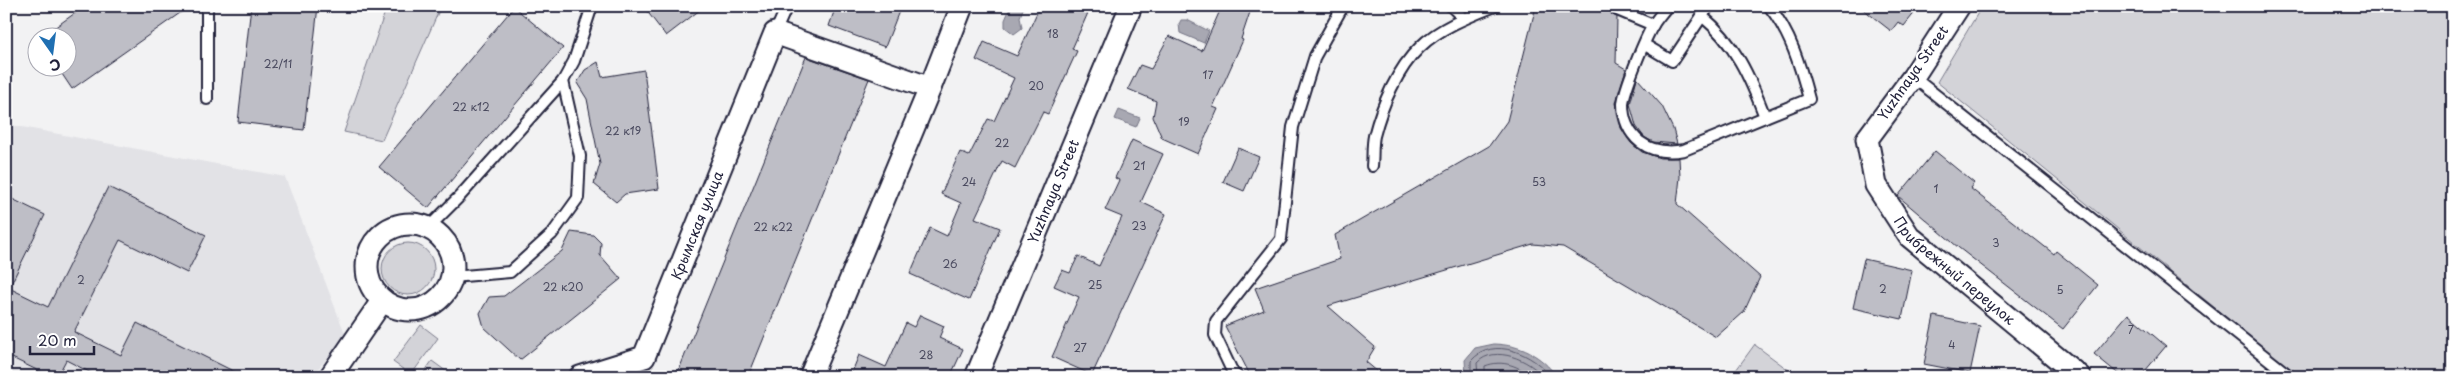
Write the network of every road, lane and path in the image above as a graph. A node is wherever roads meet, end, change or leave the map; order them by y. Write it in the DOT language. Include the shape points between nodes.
graph roads {
  1 [pos="207,6"];
  2 [pos="592,6"];
  3 [pos="787,6"];
  4 [pos="962,6"];
  5 [pos="1131,6"];
  6 [pos="1343,6"];
  7 [pos="1451,6"];
  8 [pos="1494,6"];
  9 [pos="1667,6"];
  10 [pos="1709,6"];
  11 [pos="1769,6"];
  12 [pos="1959,6"];
  13 [pos="1617,10"];
  14 [pos="1702,16"];
  15 [pos="1463,18"];
  16 [pos="1653,25"];
  17 [pos="775,33"];
  18 [pos="1645,45"];
  19 [pos="1913,77"];
  20 [pos="563,81"];
  21 [pos="930,88"];
  22 [pos="207,99"];
  23 [pos="1765,117"];
  24 [pos="1867,139"];
  25 [pos="1372,166"];
  26 [pos="428,228"];
  27 [pos="452,277"];
  28 [pos="382,301"];
  29 [pos="330,377"];
  30 [pos="580,377"];
  31 [pos="810,377"];
  32 [pos="976,377"];
  33 [pos="1238,377"];
  34 [pos="2080,377"];
  35 [pos="2291,377"];
  1 -- 22 [label="lane"];
  2 -- 20 [label="lane" via="574,61"];
  3 -- 17 [label="lane, Крымская улица"];
  4 -- 21 [label="street"];
  5 -- 32 [label="street, Yuzhnaya Street"];
  6 -- 33 [label="lane" via="1315,56 1292,127 1281,239 1216,320 1215,335"];
  7 -- 15 [label="lane"];
  8 -- 15 [label="lane"];
  9 -- 16 [label="lane"];
  10 -- 14 [label="lane"];
  11 -- 23 [label="lane" via="1784,26 1799,62 1809,99"];
  12 -- 19 [label="street, Yuzhnaya Street"];
  13 -- 16 [label="lane"];
  14 -- 18 [label="lane" via="1672,61"];
  14 -- 23 [label="lane" via="1719,30 1736,52"];
  15 -- 25 [label="lane" via="1420,46 1400,71 1373,137"];
  16 -- 18 [label="lane"];
  17 -- 21 [label="street"];
  17 -- 30 [label="street, Крымская улица" via="644,357"];
  18 -- 23 [label="lane" via="1623,104 1629,130 1649,148 1666,152 1684,150"];
  19 -- 24 [label="street, Yuzhnaya Street"];
  19 -- 35 [label="lane"];
  20 -- 26 [label="lane"];
  20 -- 27 [label="lane" via="580,156 578,198 552,234 510,272"];
  21 -- 31 [label="street"];
  24 -- 34 [label="street, Прибрежный переулок" via="1876,185 1909,236"];
  26 -- 27 [label="street" via="449,248 453,262"];
  26 -- 28 [label="street" via="398,225 376,240 366,265 368,279"];
  27 -- 28 [label="street" via="436,302 424,308 409,311"];
  28 -- 29 [label="street"];
}
